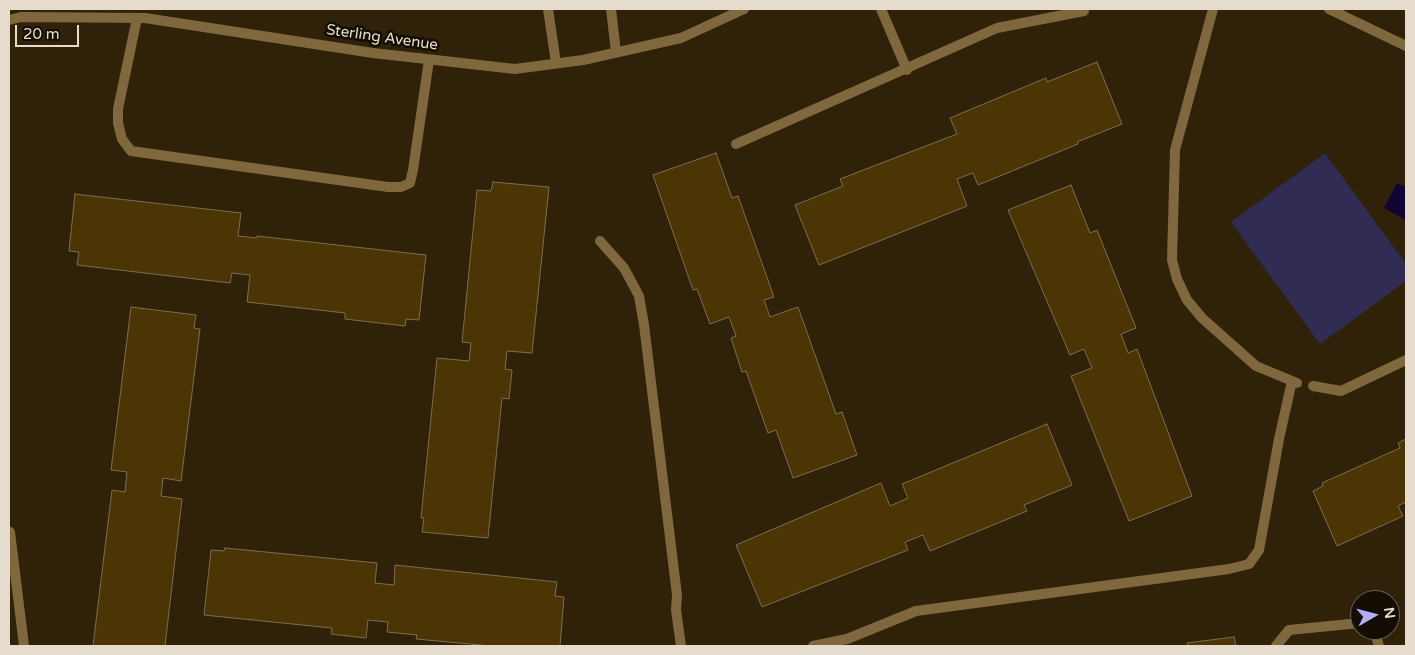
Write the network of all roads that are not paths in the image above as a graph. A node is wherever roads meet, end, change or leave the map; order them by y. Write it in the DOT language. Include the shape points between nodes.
graph roads {
  1 [pos="548,9"];
  2 [pos="611,9"];
  3 [pos="744,9"];
  4 [pos="881,9"];
  5 [pos="1213,9"];
  6 [pos="1330,9"];
  7 [pos="1084,11"];
  8 [pos="137,18"];
  9 [pos="9,20"];
  10 [pos="1406,46"];
  11 [pos="616,52"];
  12 [pos="429,60"];
  13 [pos="556,63"];
  14 [pos="906,70"];
  15 [pos="736,144"];
  16 [pos="600,241"];
  17 [pos="1406,360"];
  18 [pos="1313,386"];
  19 [pos="10,532"];
  20 [pos="1350,624"];
  21 [pos="24,646"];
  22 [pos="681,646"];
  23 [pos="813,646"];
  24 [pos="1276,646"];
  1 -- 13 [label="street"];
  2 -- 11 [label="street"];
  3 -- 11 [label="street, Sterling Avenue" via="681,38"];
  4 -- 14 [label="street"];
  5 -- 23 [label="street" via="1175,150 1172,260 1187,300 1202,318 1256,366 1295,382 1279,439 1259,550 1249,564 1229,569 916,611 847,638"];
  6 -- 10 [label="street"];
  7 -- 14 [label="street" via="997,28"];
  8 -- 9 [label="street, Sterling Avenue" via="22,17"];
  8 -- 12 [label="street, Sterling Avenue"];
  8 -- 12 [label="street" via="118,110 122,139 131,151 401,187 410,183 413,170"];
  11 -- 13 [label="street, Sterling Avenue"];
  12 -- 13 [label="street, Sterling Avenue" via="515,69"];
  14 -- 15 [label="street"];
  16 -- 22 [label="street" via="633,282 641,306"];
  17 -- 18 [label="street" via="1341,391"];
  19 -- 21 [label="street"];
  20 -- 24 [label="street" via="1289,630"];
}
